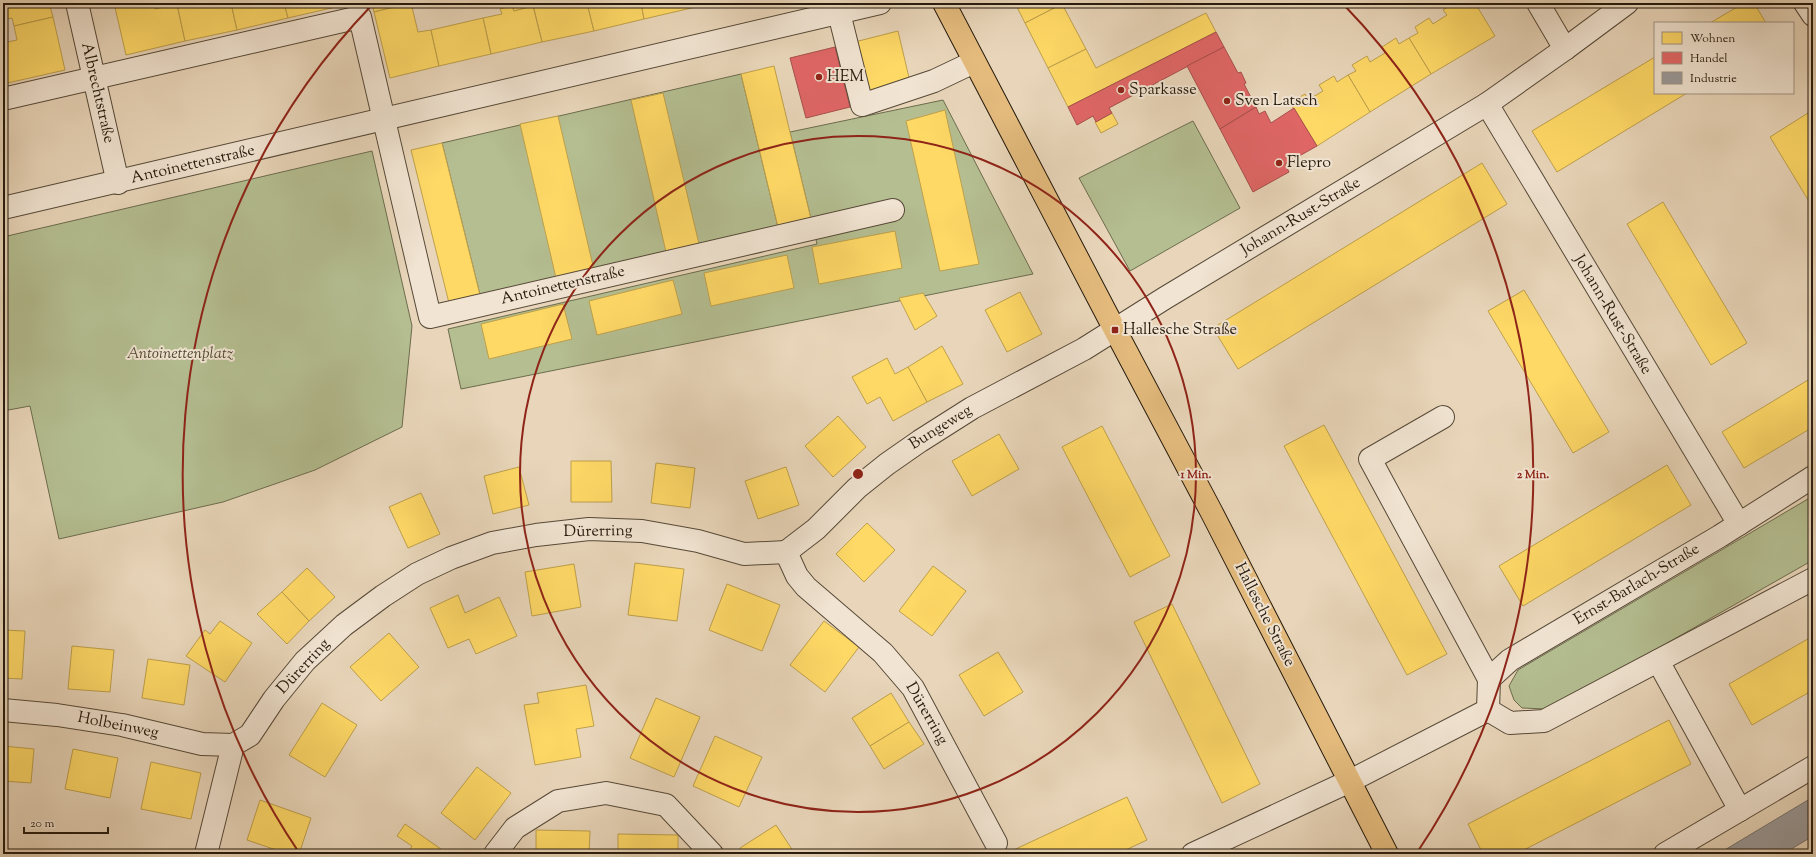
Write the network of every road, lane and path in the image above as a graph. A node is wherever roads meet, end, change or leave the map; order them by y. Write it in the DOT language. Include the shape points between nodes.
graph roads {
  1 [pos="77,3"];
  2 [pos="880,3"];
  3 [pos="944,3"];
  4 [pos="1538,3"];
  5 [pos="1627,3"];
  6 [pos="1805,3"];
  7 [pos="839,13"];
  8 [pos="1813,15"];
  9 [pos="1565,49"];
  10 [pos="974,62"];
  11 [pos="93,78"];
  12 [pos="3,99"];
  13 [pos="1487,104"];
  14 [pos="383,120"];
  15 [pos="118,183"];
  16 [pos="3,208"];
  17 [pos="894,210"];
  18 [pos="1115,330"];
  19 [pos="1443,417"];
  20 [pos="1813,477"];
  21 [pos="1739,524"];
  22 [pos="786,552"];
  23 [pos="1813,579"];
  24 [pos="1658,661"];
  25 [pos="1489,679"];
  26 [pos="3,710"];
  27 [pos="1488,710"];
  28 [pos="233,745"];
  29 [pos="1813,767"];
  30 [pos="1350,781"];
  31 [pos="1740,810"];
  32 [pos="996,843"];
  33 [pos="206,854"];
  34 [pos="496,854"];
  35 [pos="712,854"];
  36 [pos="1193,854"];
  37 [pos="1387,854"];
  38 [pos="1665,854"];
  1 -- 11 [label="street, Albrechtstraße"];
  2 -- 7 [label="street, Antoinettenstraße"];
  3 -- 10 [label="main road, Hallesche Straße"];
  4 -- 9 [label="street"];
  5 -- 9 [label="street, Johann-Rust-Straße"];
  6 -- 8 [label="street"];
  7 -- 10 [label="street" via="862,105 934,81"];
  7 -- 14 [label="street, Antoinettenstraße"];
  9 -- 13 [label="street, Johann-Rust-Straße"];
  10 -- 18 [label="main road, Hallesche Straße"];
  11 -- 12 [label="street"];
  11 -- 14 [label="street" via="360,17"];
  11 -- 15 [label="street, Albrechtstraße"];
  13 -- 18 [label="street, Johann-Rust-Straße"];
  13 -- 21 [label="street, Johann-Rust-Straße"];
  14 -- 15 [label="street, Antoinettenstraße"];
  14 -- 17 [label="street, Antoinettenstraße" via="430,317"];
  15 -- 16 [label="street, Antoinettenstraße"];
  18 -- 22 [label="street, Bungeweg" via="972,408 886,464 857,488 816,529"];
  18 -- 30 [label="main road, Hallesche Straße"];
  19 -- 25 [label="street" via="1370,459"];
  20 -- 21 [label="street, Ernst-Barlach-Straße"];
  21 -- 25 [label="street, Ernst-Barlach-Straße" via="1510,660"];
  22 -- 28 [label="street, Dürerring" via="744,554 698,541 642,531 589,529 492,543 417,574 344,625 305,660 250,735"];
  22 -- 32 [label="street, Dürerring" via="797,576 806,587 883,653 914,688"];
  23 -- 24 [label="street"];
  24 -- 27 [label="street" via="1544,721 1510,723"];
  24 -- 31 [label="street"];
  25 -- 27 [label="street"];
  26 -- 28 [label="street, Holbeinweg" via="122,725 202,744"];
  27 -- 30 [label="street"];
  28 -- 33 [label="street"];
  29 -- 31 [label="street"];
  30 -- 36 [label="street"];
  30 -- 37 [label="main road, Hallesche Straße"];
  31 -- 38 [label="street"];
  34 -- 35 [label="street" via="515,828 558,801 606,793 666,805"];
}
